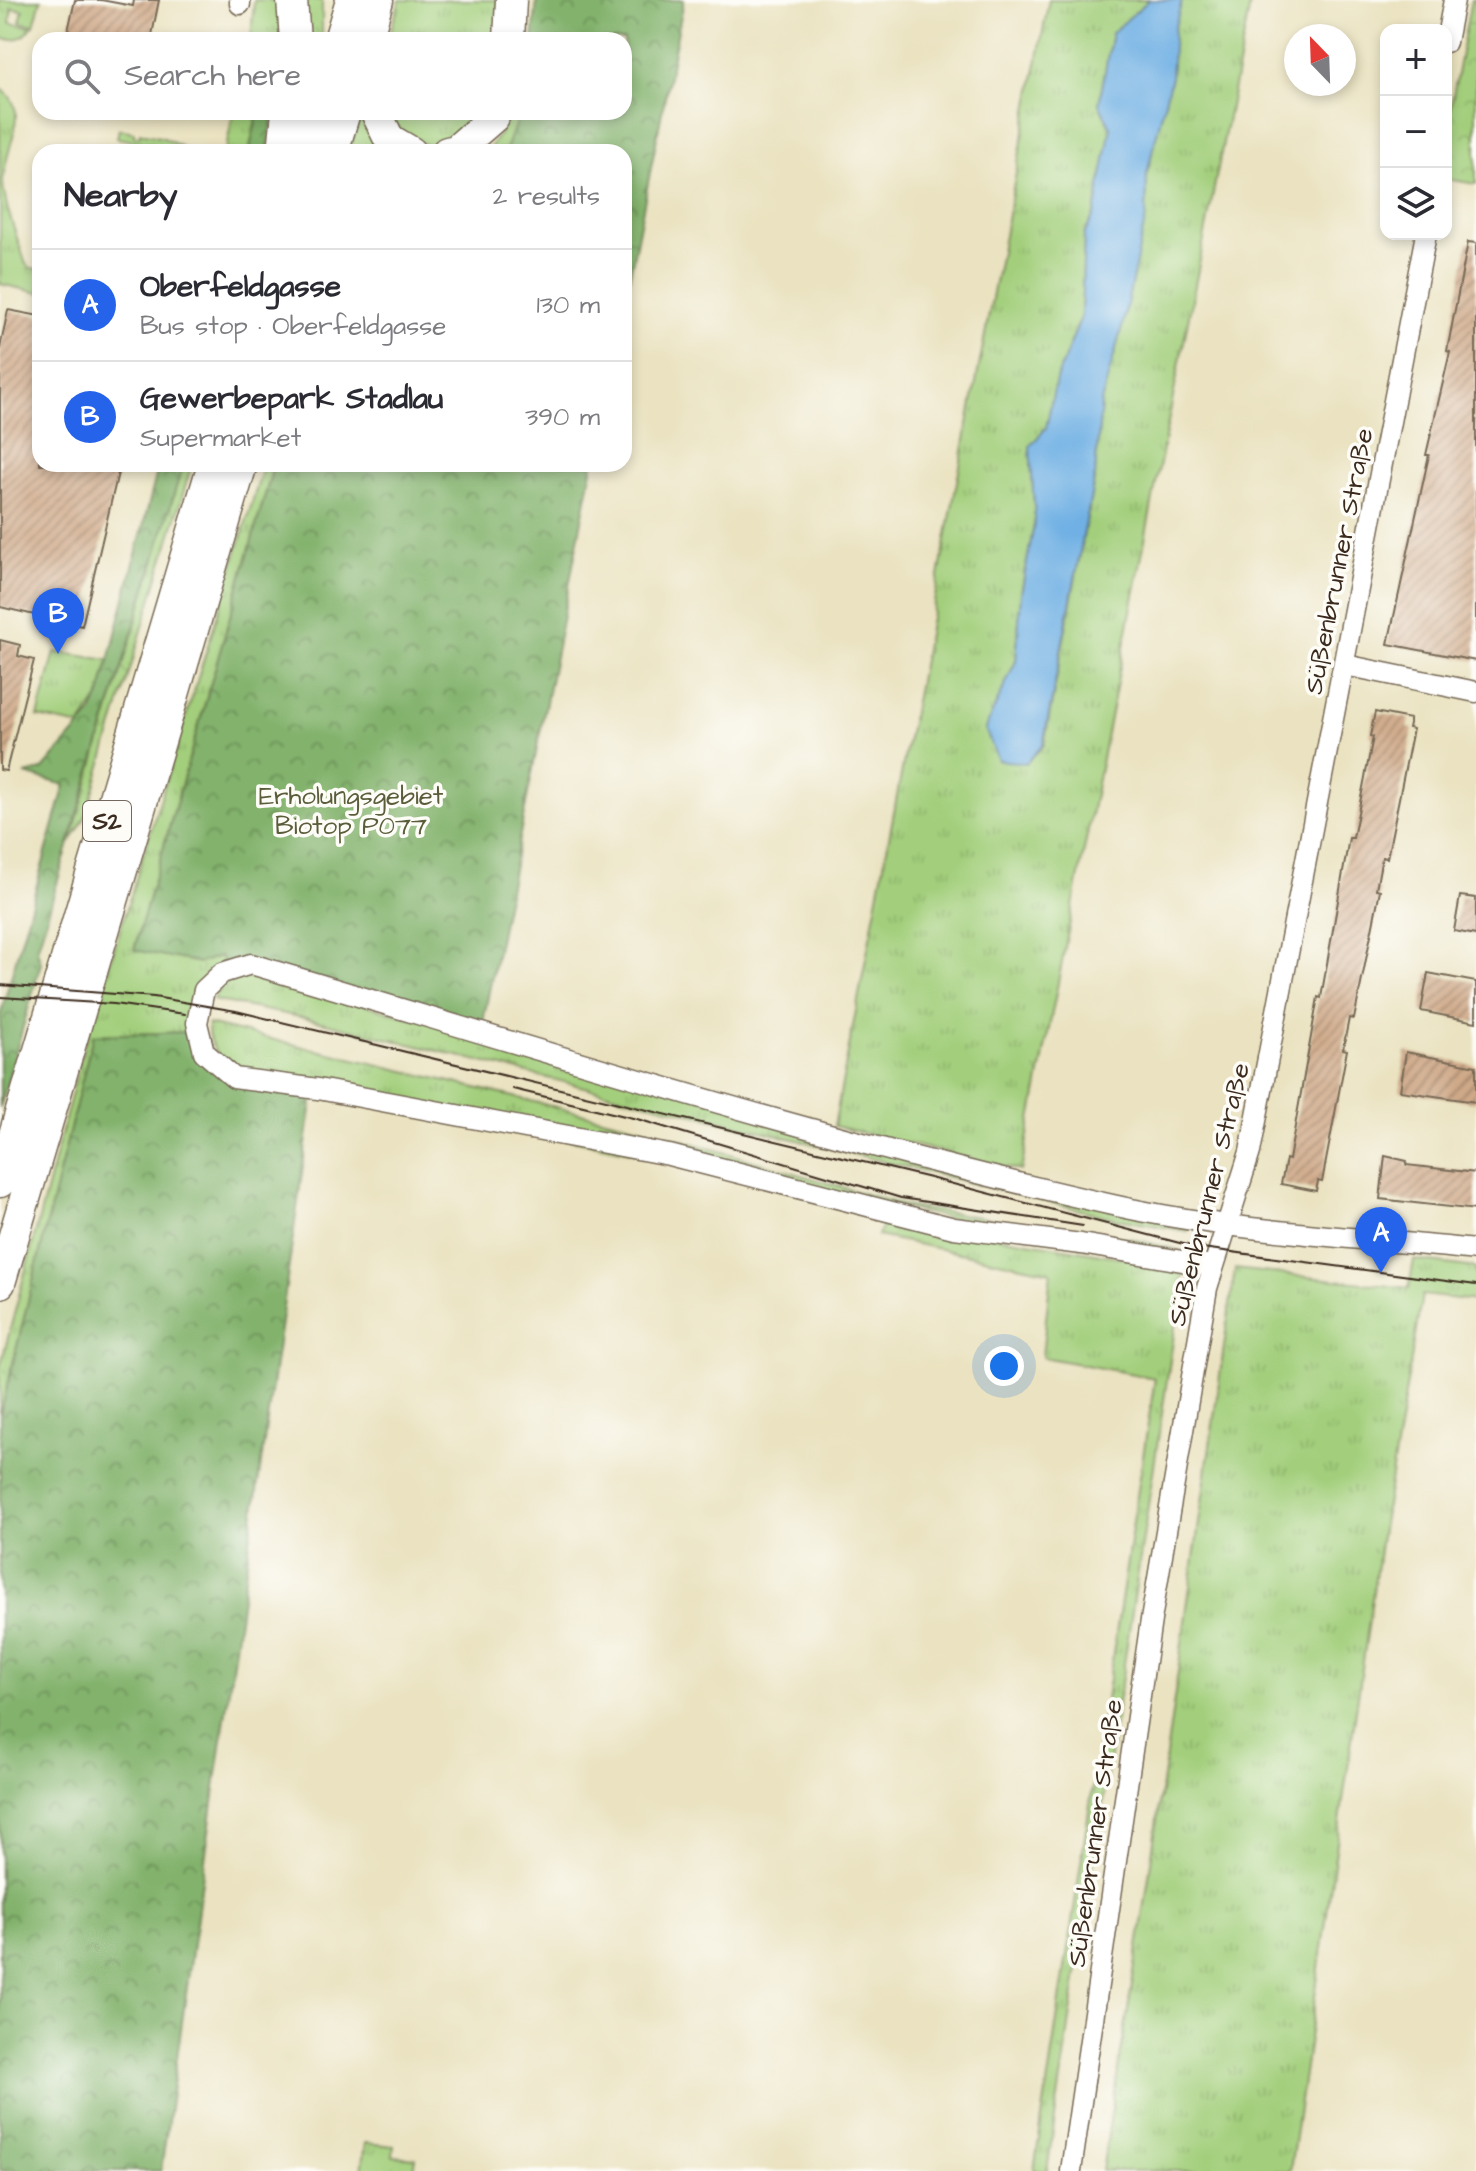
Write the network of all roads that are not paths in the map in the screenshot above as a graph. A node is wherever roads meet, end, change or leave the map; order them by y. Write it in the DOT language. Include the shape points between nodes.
graph roads {
  1 [pos="292,0"];
  2 [pos="351,0"];
  3 [pos="378,0"];
  4 [pos="511,0"];
  5 [pos="1454,0"];
  6 [pos="1449,24"];
  7 [pos="294,32"];
  8 [pos="341,32"];
  9 [pos="369,32"];
  10 [pos="509,32"];
  11 [pos="286,120"];
  12 [pos="315,120"];
  13 [pos="343,120"];
  14 [pos="380,120"];
  15 [pos="488,120"];
  16 [pos="493,120"];
  17 [pos="284,144"];
  18 [pos="307,144"];
  19 [pos="335,144"];
  20 [pos="397,144"];
  21 [pos="462,144"];
  22 [pos="487,144"];
  23 [pos="1425,240"];
  24 [pos="211,472"];
  25 [pos="240,472"];
  26 [pos="1345,665"];
  27 [pos="1476,692"];
  28 [pos="0,1182"];
  29 [pos="1228,1223"];
  30 [pos="1476,1250"];
  31 [pos="1212,1266"];
  32 [pos="0,1283"];
  33 [pos="1071,2171"];
  1 -- 7 [label="highway"];
  2 -- 8 [label="highway"];
  3 -- 9 [label="highway"];
  4 -- 10 [label="highway"];
  5 -- 6 [label="street"];
  11 -- 17 [label="highway"];
  12 -- 18 [label="highway"];
  13 -- 19 [label="highway"];
  14 -- 20 [label="highway"];
  15 -- 21 [label="highway"];
  16 -- 22 [label="highway"];
  23 -- 26 [label="street, Süßenbrunner Straße"];
  24 -- 28 [label="highway, S2"];
  25 -- 32 [label="highway, S2"];
  26 -- 27 [label="street"];
  26 -- 29 [label="street, Süßenbrunner Straße" via="1250,1152"];
  29 -- 30 [label="street"];
  29 -- 31 [label="street, Süßenbrunner Straße"];
  29 -- 31 [label="street" via="1119,1206 726,1105 251,964 222,973 204,990 197,1023 204,1052 234,1078 669,1155 954,1228"];
  31 -- 33 [label="street, Süßenbrunner Straße" via="1151,1620"];
}
